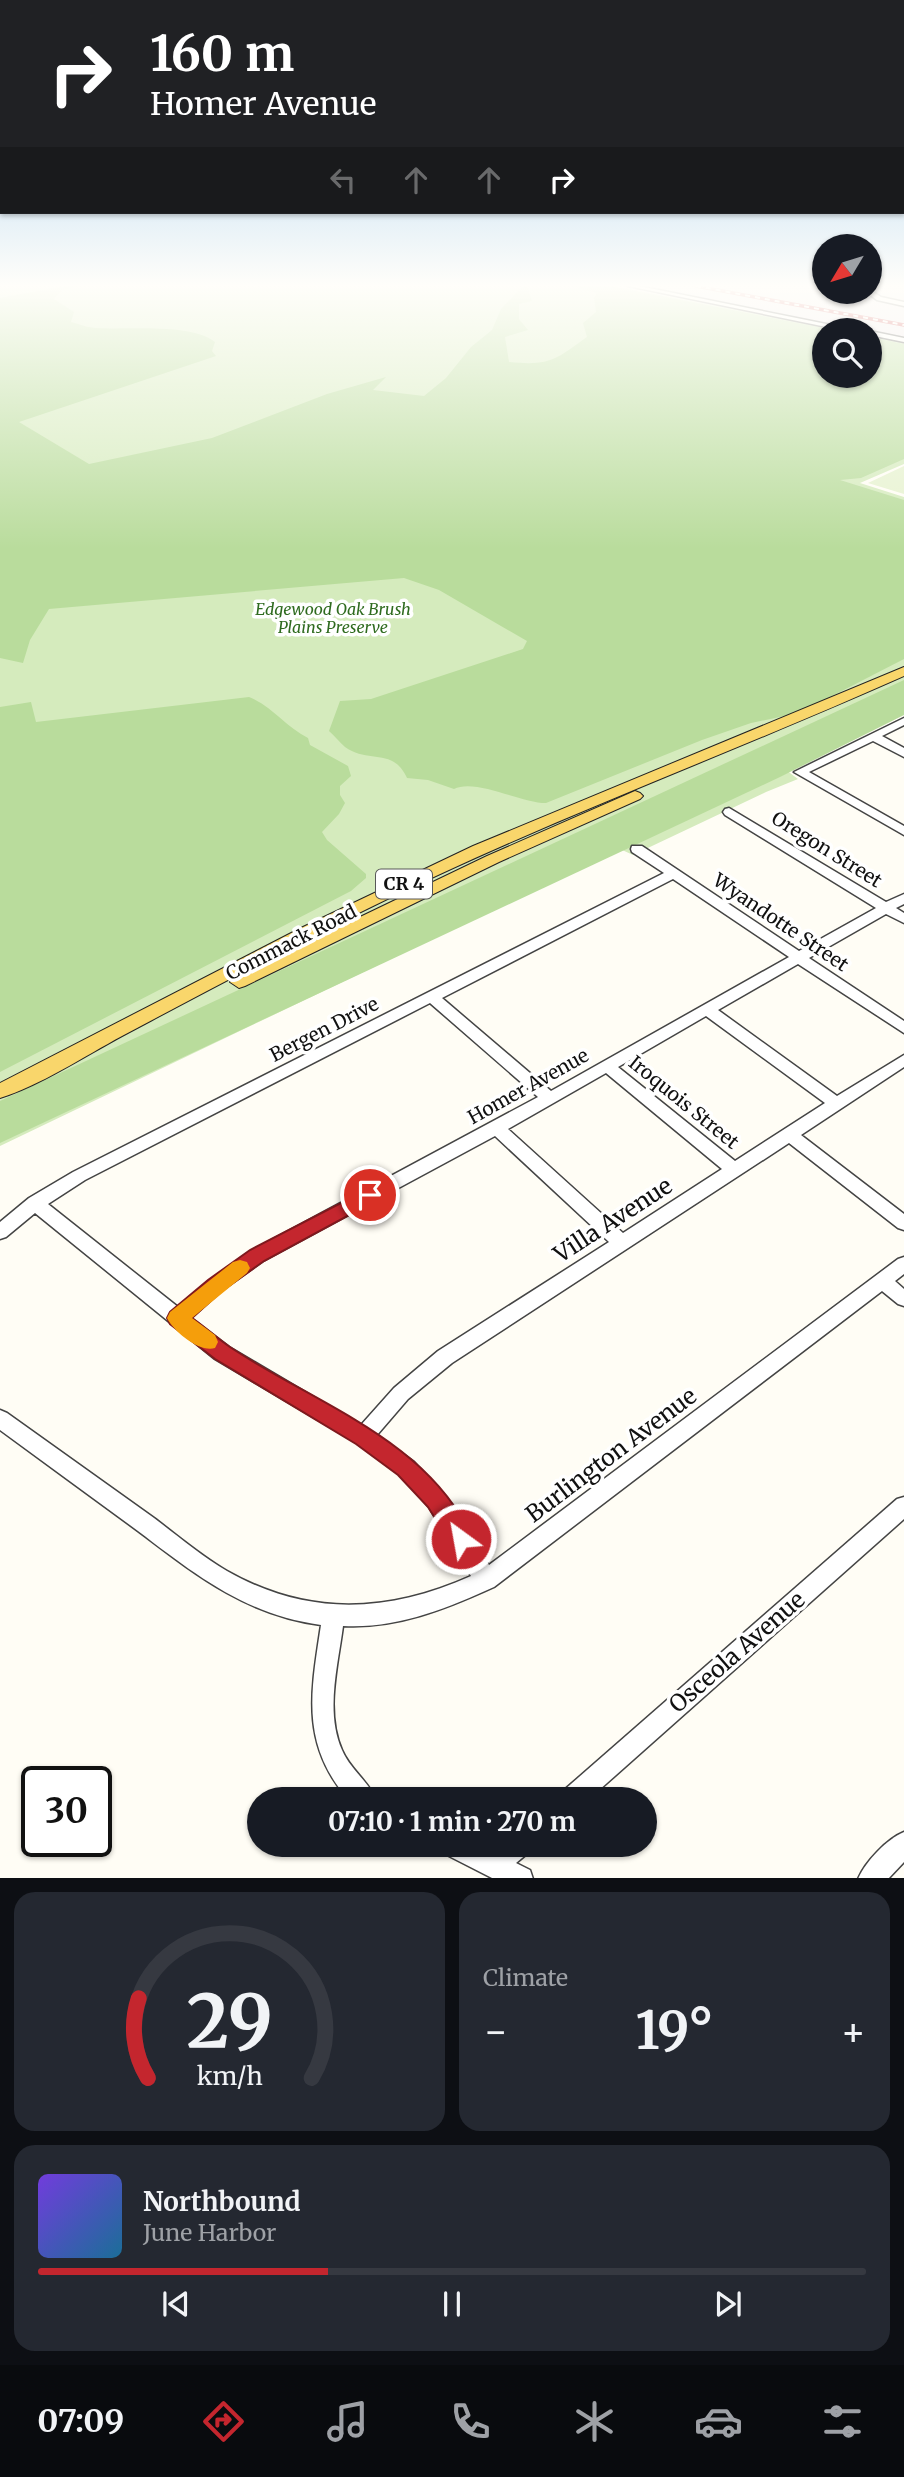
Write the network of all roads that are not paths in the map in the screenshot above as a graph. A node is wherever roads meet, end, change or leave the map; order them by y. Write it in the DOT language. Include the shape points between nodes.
graph roads {
  1 [pos="904,671"];
  2 [pos="904,722"];
  3 [pos="873,736"];
  4 [pos="904,753"];
  5 [pos="729,812"];
  6 [pos="904,831"];
  7 [pos="637,849"];
  8 [pos="673,874"];
  9 [pos="904,898"];
  10 [pos="886,908"];
  11 [pos="904,919"];
  12 [pos="800,957"];
  13 [pos="432,996"];
  14 [pos="708,1010"];
  15 [pos="904,1028"];
  16 [pos="904,1060"];
  17 [pos="607,1066"];
  18 [pos="0,1091"];
  19 [pos="549,1098"];
  20 [pos="836,1103"];
  21 [pos="497,1128"];
  22 [pos="790,1135"];
  23 [pos="734,1170"];
  24 [pos="35,1203"];
  25 [pos="904,1223"];
  26 [pos="0,1231"];
  27 [pos="622,1243"];
  28 [pos="904,1264"];
  29 [pos="882,1281"];
  30 [pos="904,1298"];
  31 [pos="177,1318"];
  32 [pos="0,1419"];
  33 [pos="364,1437"];
  34 [pos="904,1506"];
  35 [pos="486,1580"];
  36 [pos="333,1618"];
  37 [pos="350,1787"];
  38 [pos="585,1787"];
  39 [pos="904,1844"];
  40 [pos="477,1857"];
  41 [pos="505,1857"];
  42 [pos="495,1866"];
  43 [pos="519,1878"];
  44 [pos="870,1878"];
  1 -- 18 [label="main road, Commack Road / CR 4"];
  2 -- 3 [label="street"];
  3 -- 4 [label="street"];
  3 -- 6 [label="street" via="800,772"];
  5 -- 10 [label="street, Oregon Street"];
  7 -- 8 [label="street, Wyandotte Street"];
  8 -- 12 [label="street, Wyandotte Street"];
  8 -- 13 [label="street, Bergen Drive"];
  9 -- 10 [label="street, Homer Avenue"];
  10 -- 11 [label="street, Oregon Street"];
  10 -- 12 [label="street, Homer Avenue"];
  12 -- 14 [label="street, Homer Avenue"];
  12 -- 15 [label="street, Wyandotte Street"];
  13 -- 19 [label="street"];
  13 -- 24 [label="street, Bergen Drive" via="166,1130"];
  14 -- 17 [label="street, Homer Avenue"];
  14 -- 20 [label="street"];
  16 -- 20 [label="street, Villa Avenue"];
  17 -- 19 [label="street, Homer Avenue"];
  17 -- 23 [label="street, Iroquois Street"];
  19 -- 21 [label="street, Homer Avenue"];
  20 -- 22 [label="street, Villa Avenue"];
  21 -- 27 [label="street"];
  21 -- 31 [label="street, Homer Avenue" via="257,1256"];
  22 -- 23 [label="street, Villa Avenue"];
  22 -- 25 [label="street"];
  23 -- 27 [label="street, Villa Avenue"];
  24 -- 26 [label="street, Bergen Drive"];
  24 -- 31 [label="street"];
  27 -- 33 [label="street, Villa Avenue" via="412,1381 381,1411"];
  28 -- 29 [label="street, Burlington Avenue"];
  29 -- 30 [label="street"];
  29 -- 35 [label="street, Burlington Avenue"];
  31 -- 33 [label="street" via="222,1353"];
  32 -- 36 [label="street, Burlington Avenue" via="220,1579 272,1604"];
  33 -- 35 [label="street" via="407,1468 436,1500"];
  34 -- 38 [label="street, Osceola Avenue"];
  35 -- 36 [label="street, Burlington Avenue" via="420,1608"];
  36 -- 37 [label="street" via="322,1703 324,1741"];
  39 -- 44 [label="street"];
  40 -- 42 [label="street"];
  41 -- 42 [label="street"];
  42 -- 43 [label="street"];
}
